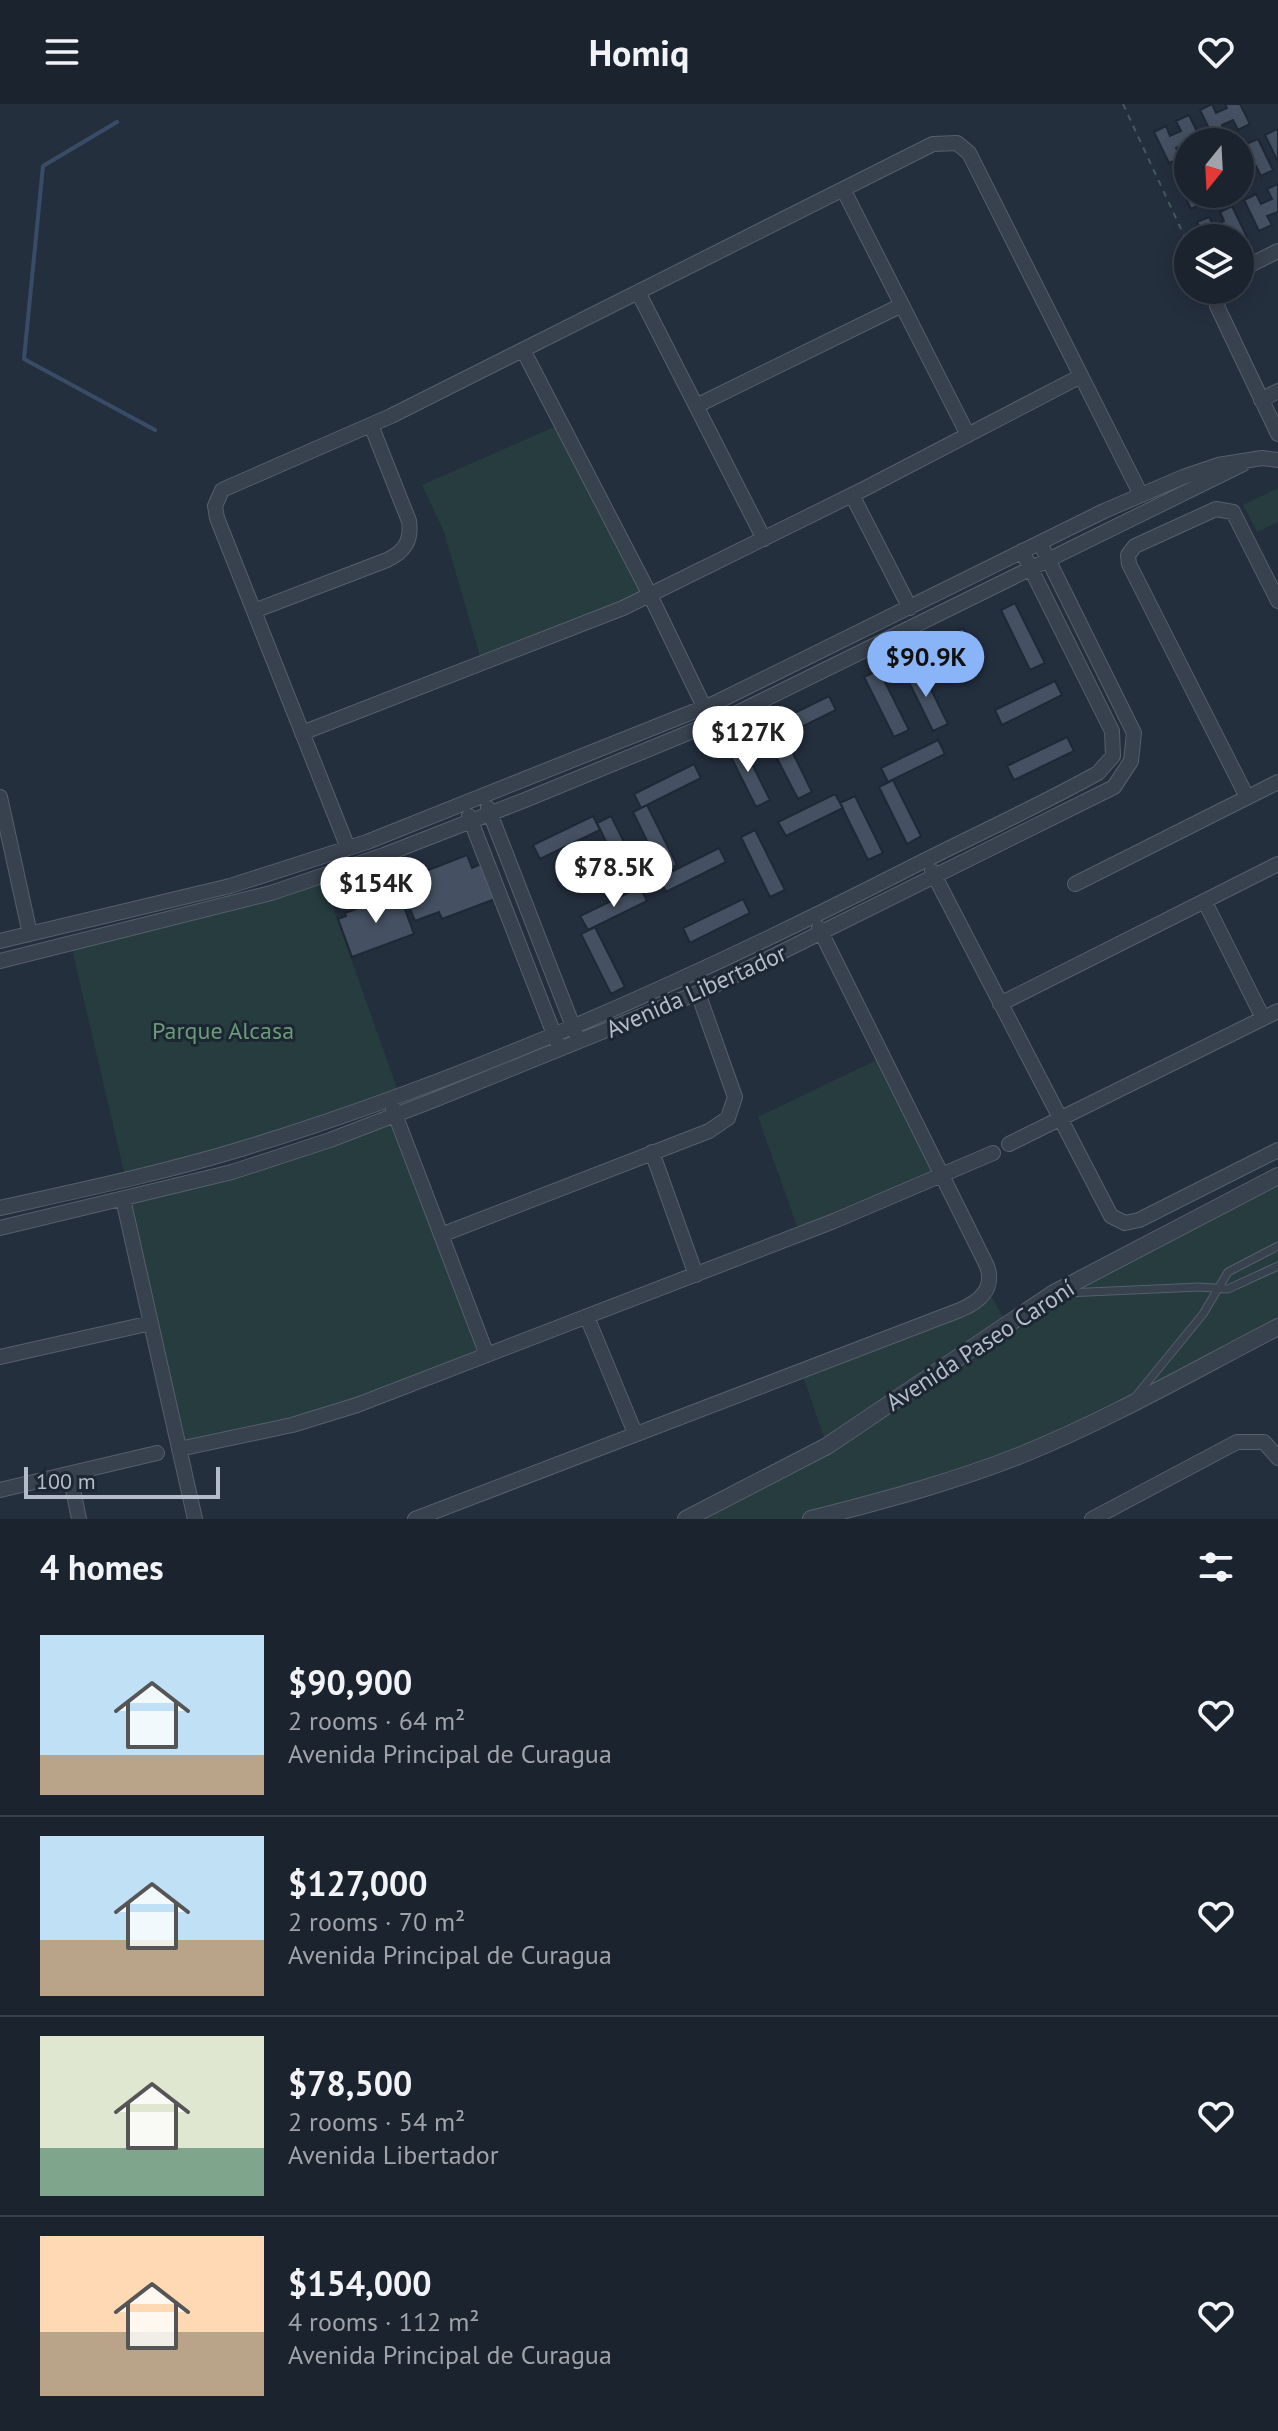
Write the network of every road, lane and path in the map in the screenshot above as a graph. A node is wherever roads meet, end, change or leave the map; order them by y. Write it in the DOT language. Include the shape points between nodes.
graph roads {
  1 [pos="1123,104"];
  2 [pos="843,189"];
  3 [pos="1179,224"];
  4 [pos="1278,251"];
  5 [pos="1254,263"];
  6 [pos="638,292"];
  7 [pos="1218,304"];
  8 [pos="902,305"];
  9 [pos="523,350"];
  10 [pos="1081,376"];
  11 [pos="1278,391"];
  12 [pos="1261,400"];
  13 [pos="696,406"];
  14 [pos="371,425"];
  15 [pos="1278,434"];
  16 [pos="968,435"];
  17 [pos="1252,460"];
  18 [pos="1278,460"];
  19 [pos="852,495"];
  20 [pos="1141,495"];
  21 [pos="764,539"];
  22 [pos="1040,543"];
  23 [pos="1022,551"];
  24 [pos="1047,558"];
  25 [pos="1030,567"];
  26 [pos="650,595"];
  27 [pos="1278,601"];
  28 [pos="910,608"];
  29 [pos="254,611"];
  30 [pos="705,708"];
  31 [pos="712,724"];
  32 [pos="302,733"];
  33 [pos="1278,782"];
  34 [pos="484,797"];
  35 [pos="1247,797"];
  36 [pos="464,804"];
  37 [pos="1,807"];
  38 [pos="491,814"];
  39 [pos="471,822"];
  40 [pos="348,848"];
  41 [pos="926,860"];
  42 [pos="1278,864"];
  43 [pos="935,877"];
  44 [pos="1075,884"];
  45 [pos="1205,902"];
  46 [pos="813,917"];
  47 [pos="30,934"];
  48 [pos="822,934"];
  49 [pos="0,941"];
  50 [pos="0,961"];
  51 [pos="698,993"];
  52 [pos="1000,1004"];
  53 [pos="1278,1011"];
  54 [pos="1263,1018"];
  55 [pos="573,1026"];
  56 [pos="554,1034"];
  57 [pos="579,1042"];
  58 [pos="560,1049"];
  59 [pos="389,1098"];
  60 [pos="395,1115"];
  61 [pos="1059,1118"];
  62 [pos="1009,1144"];
  63 [pos="1278,1150"];
  64 [pos="652,1152"];
  65 [pos="993,1153"];
  66 [pos="942,1176"];
  67 [pos="1278,1176"];
  68 [pos="123,1199"];
  69 [pos="0,1208"];
  70 [pos="0,1228"];
  71 [pos="441,1235"];
  72 [pos="1278,1246"];
  73 [pos="1278,1266"];
  74 [pos="696,1275"];
  75 [pos="1218,1289"];
  76 [pos="1054,1293"];
  77 [pos="587,1317"];
  78 [pos="151,1323"];
  79 [pos="1278,1327"];
  80 [pos="487,1355"];
  81 [pos="0,1357"];
  82 [pos="1130,1404"];
  83 [pos="635,1433"];
  84 [pos="179,1449"];
  85 [pos="157,1453"];
  86 [pos="1278,1458"];
  87 [pos="70,1474"];
  88 [pos="0,1490"];
  89 [pos="79,1519"];
  90 [pos="195,1519"];
  91 [pos="415,1519"];
  92 [pos="686,1519"];
  93 [pos="811,1519"];
  94 [pos="1092,1519"];
  1 -- 3 [label="path"];
  2 -- 6 [label="street"];
  2 -- 8 [label="street"];
  2 -- 10 [label="street" via="933,144 962,146"];
  4 -- 5 [label="street"];
  6 -- 9 [label="street"];
  6 -- 13 [label="street"];
  7 -- 12 [label="street"];
  8 -- 13 [label="street"];
  8 -- 16 [label="street"];
  9 -- 14 [label="street"];
  9 -- 26 [label="street"];
  10 -- 16 [label="street"];
  10 -- 20 [label="street"];
  11 -- 12 [label="street"];
  12 -- 15 [label="street"];
  13 -- 21 [label="street"];
  14 -- 29 [label="street" via="233,483 219,495 217,518"];
  14 -- 29 [label="street" via="409,521 408,542 387,560"];
  16 -- 19 [label="street"];
  17 -- 18 [label="street"];
  17 -- 20 [label="street" via="1209,467"];
  17 -- 24 [label="street"];
  19 -- 21 [label="street"];
  19 -- 28 [label="street"];
  20 -- 22 [label="street"];
  21 -- 26 [label="street"];
  22 -- 23 [label="street"];
  22 -- 24 [label="street, Avenida Libertador"];
  23 -- 25 [label="street, Avenida Libertador"];
  23 -- 28 [label="street"];
  24 -- 25 [label="street"];
  24 -- 43 [label="street, Avenida Libertador" via="1129,722 1135,742 1131,761 1122,779 1104,793"];
  25 -- 31 [label="street"];
  25 -- 41 [label="street, Avenida Libertador" via="1112,731 1113,756 1084,781"];
  26 -- 30 [label="street"];
  26 -- 32 [label="street"];
  27 -- 35 [label="street" via="1227,508 1135,546 1128,555"];
  28 -- 30 [label="street"];
  29 -- 32 [label="street"];
  30 -- 31 [label="street"];
  30 -- 34 [label="street"];
  31 -- 38 [label="street"];
  32 -- 40 [label="street"];
  33 -- 35 [label="street"];
  34 -- 36 [label="street"];
  34 -- 38 [label="street"];
  35 -- 44 [label="street"];
  36 -- 39 [label="street"];
  36 -- 40 [label="street"];
  37 -- 47 [label="street"];
  38 -- 39 [label="street"];
  38 -- 55 [label="street"];
  39 -- 50 [label="street" via="271,893"];
  39 -- 56 [label="street"];
  40 -- 47 [label="street" via="215,890"];
  41 -- 43 [label="street"];
  41 -- 46 [label="street, Avenida Libertador"];
  42 -- 45 [label="street"];
  43 -- 48 [label="street, Avenida Libertador"];
  43 -- 52 [label="street"];
  45 -- 52 [label="street"];
  45 -- 54 [label="street"];
  46 -- 48 [label="street"];
  46 -- 55 [label="street, Avenida Libertador"];
  47 -- 49 [label="street"];
  48 -- 51 [label="street, Avenida Libertador"];
  48 -- 66 [label="street"];
  51 -- 57 [label="street, Avenida Libertador"];
  51 -- 64 [label="street" via="734,1106 718,1127"];
  52 -- 61 [label="street"];
  53 -- 54 [label="street"];
  54 -- 61 [label="street"];
  55 -- 56 [label="street, Avenida Libertador"];
  55 -- 57 [label="street"];
  56 -- 58 [label="street"];
  56 -- 59 [label="street, Avenida Libertador"];
  57 -- 58 [label="street, Avenida Libertador"];
  58 -- 60 [label="street, Avenida Libertador"];
  59 -- 60 [label="street"];
  59 -- 69 [label="street, Avenida Libertador" via="215,1157"];
  60 -- 68 [label="street, Avenida Libertador" via="261,1163"];
  60 -- 71 [label="street"];
  61 -- 62 [label="street"];
  61 -- 63 [label="street" via="1107,1213 1125,1223 1145,1218"];
  64 -- 71 [label="street"];
  64 -- 74 [label="street"];
  65 -- 66 [label="street"];
  66 -- 74 [label="street"];
  66 -- 83 [label="street" via="989,1272 981,1298"];
  67 -- 76 [label="street, Avenida Paseo Caroní"];
  68 -- 70 [label="street, Avenida Libertador"];
  68 -- 78 [label="street"];
  71 -- 80 [label="street"];
  72 -- 75 [label="lane" via="1228,1272"];
  73 -- 75 [label="lane" via="1238,1287"];
  74 -- 77 [label="street"];
  75 -- 76 [label="lane"];
  75 -- 82 [label="lane"];
  76 -- 92 [label="street, Avenida Paseo Caroní" via="827,1446"];
  77 -- 80 [label="street"];
  77 -- 83 [label="street"];
  78 -- 81 [label="street"];
  78 -- 84 [label="street"];
  79 -- 82 [label="street"];
  80 -- 84 [label="street" via="330,1414"];
  82 -- 93 [label="street" via="968,1475"];
  83 -- 91 [label="street"];
  84 -- 90 [label="street"];
  85 -- 87 [label="street"];
  86 -- 94 [label="street" via="1264,1442 1237,1442"];
  87 -- 88 [label="street"];
  87 -- 89 [label="street"];
}
